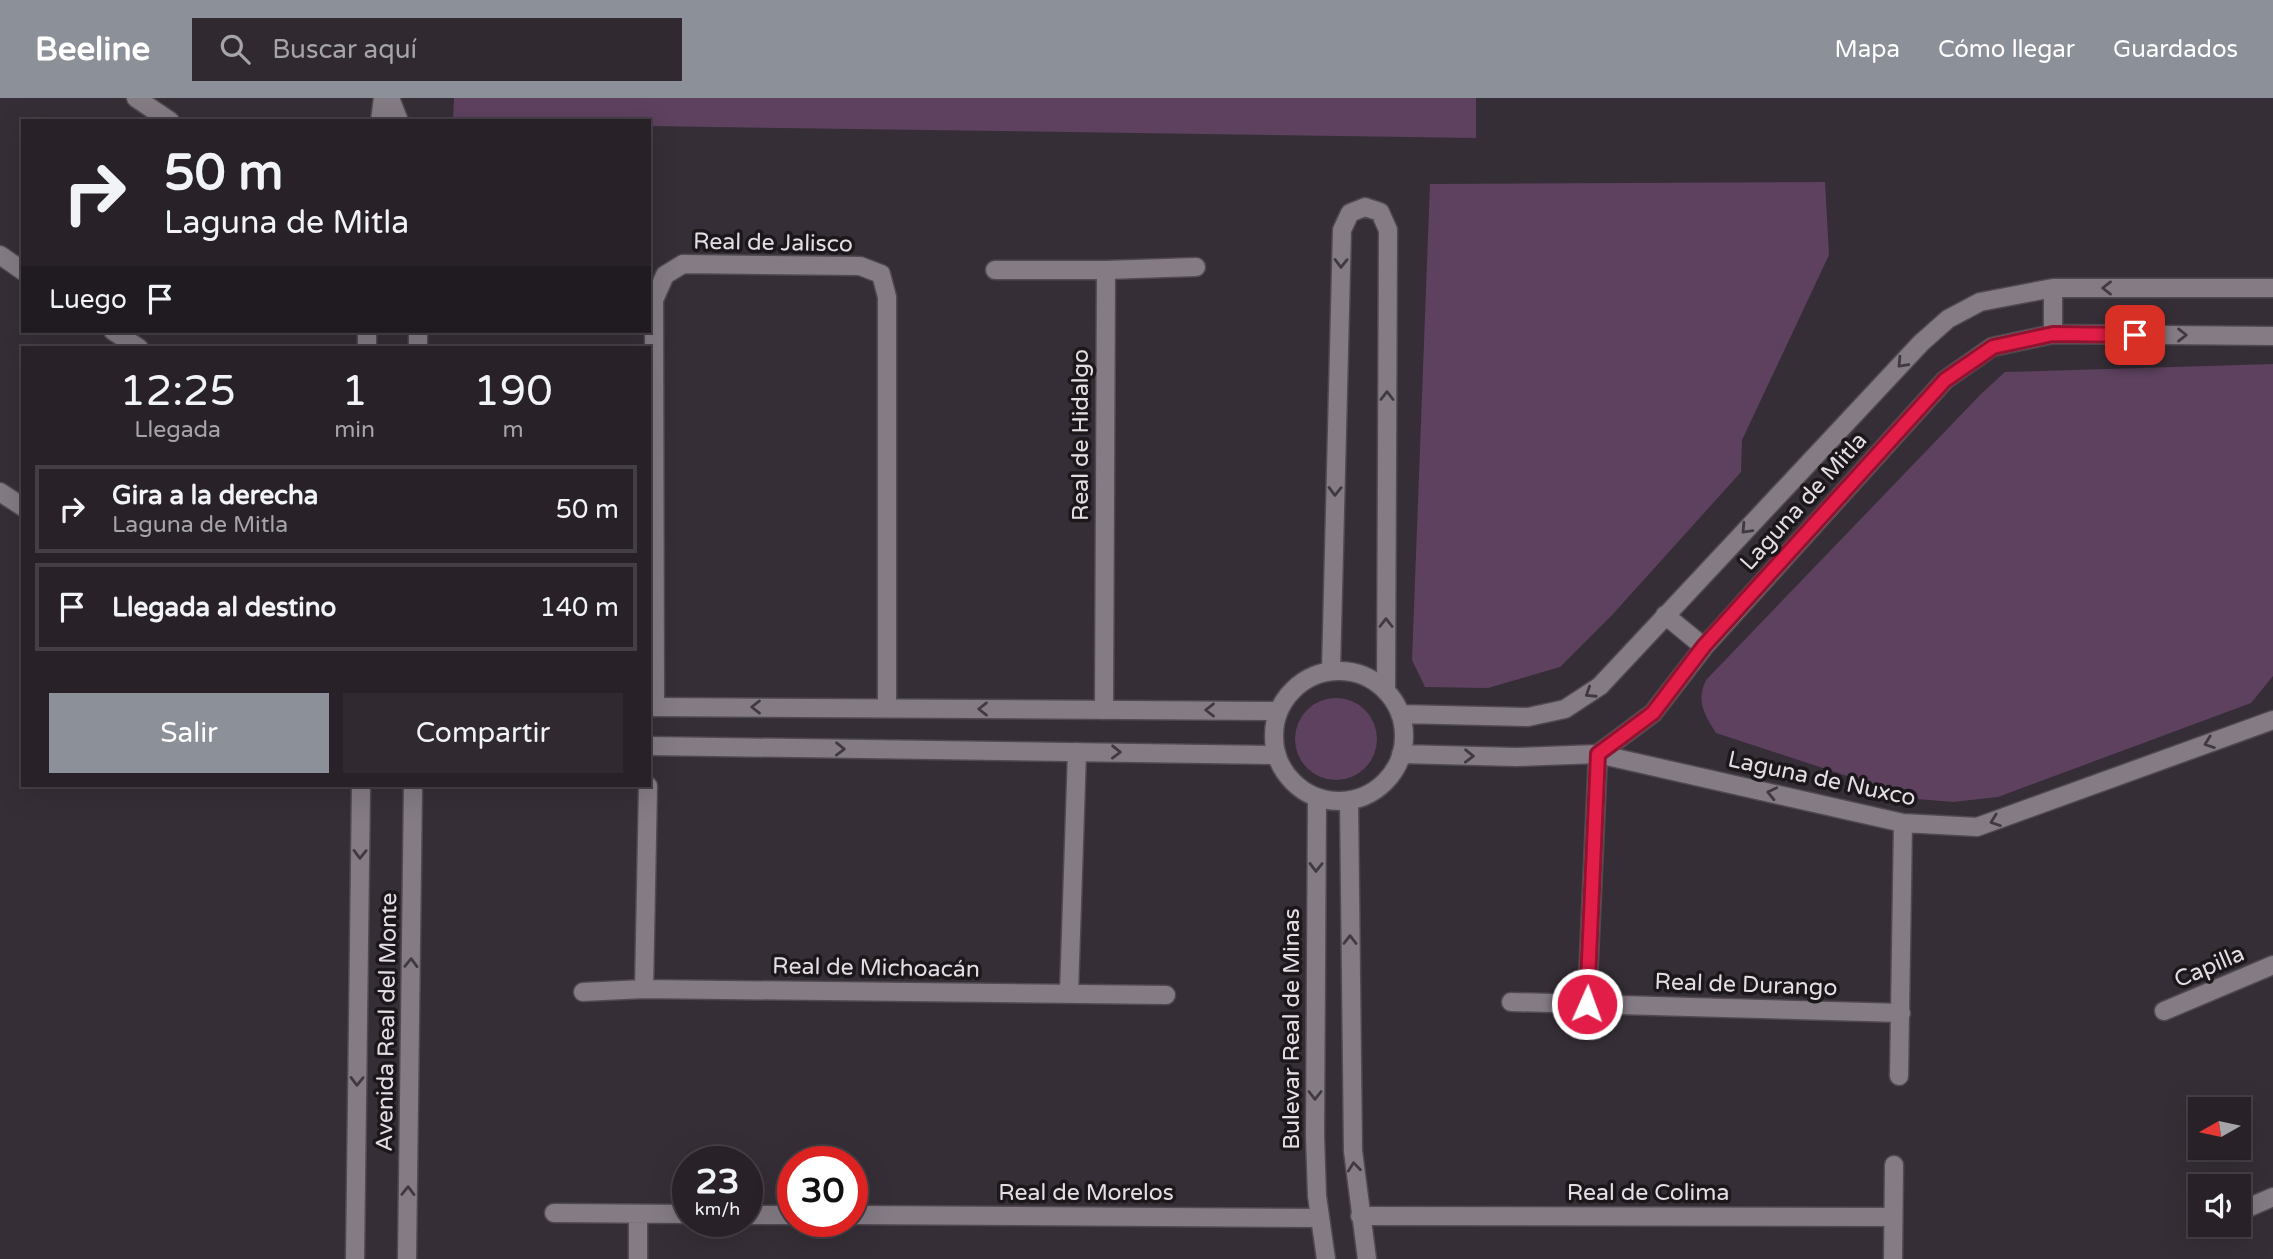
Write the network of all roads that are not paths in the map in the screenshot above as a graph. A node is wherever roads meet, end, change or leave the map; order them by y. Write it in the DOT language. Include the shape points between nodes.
graph roads {
  1 [pos="136,98"];
  2 [pos="383,98"];
  3 [pos="390,98"];
  4 [pos="167,119"];
  5 [pos="380,119"];
  6 [pos="397,119"];
  7 [pos="0,256"];
  8 [pos="1196,267"];
  9 [pos="21,270"];
  10 [pos="995,270"];
  11 [pos="1106,270"];
  12 [pos="2053,288"];
  13 [pos="2273,288"];
  14 [pos="116,333"];
  15 [pos="2053,334"];
  16 [pos="2273,336"];
  17 [pos="136,346"];
  18 [pos="0,492"];
  19 [pos="21,506"];
  20 [pos="1665,615"];
  21 [pos="1704,646"];
  22 [pos="1331,671"];
  23 [pos="1386,691"];
  24 [pos="652,707"];
  25 [pos="887,708"];
  26 [pos="1104,710"];
  27 [pos="1279,711"];
  28 [pos="1400,714"];
  29 [pos="2273,720"];
  30 [pos="651,746"];
  31 [pos="1077,751"];
  32 [pos="1401,754"];
  33 [pos="1598,754"];
  34 [pos="1277,755"];
  35 [pos="361,787"];
  36 [pos="414,787"];
  37 [pos="648,787"];
  38 [pos="1317,799"];
  39 [pos="1349,800"];
  40 [pos="1903,823"];
  41 [pos="2273,965"];
  42 [pos="644,989"];
  43 [pos="583,992"];
  44 [pos="1069,993"];
  45 [pos="1166,995"];
  46 [pos="1511,1002"];
  47 [pos="1587,1004"];
  48 [pos="2164,1011"];
  49 [pos="1901,1013"];
  50 [pos="1899,1076"];
  51 [pos="1894,1165"];
  52 [pos="2273,1197"];
  53 [pos="2251,1206"];
  54 [pos="554,1213"];
  55 [pos="638,1214"];
  56 [pos="672,1214"];
  57 [pos="868,1215"];
  58 [pos="1360,1216"];
  59 [pos="1893,1217"];
  60 [pos="1320,1219"];
  61 [pos="355,1259"];
  62 [pos="407,1259"];
  63 [pos="638,1259"];
  64 [pos="1326,1259"];
  65 [pos="1367,1259"];
  66 [pos="1893,1259"];
  1 -- 4 [label="street"];
  2 -- 5 [label="street"];
  3 -- 6 [label="street"];
  7 -- 9 [label="street"];
  8 -- 11 [label="street"];
  10 -- 11 [label="street"];
  11 -- 26 [label="street, Real de Hidalgo"];
  13 -- 12 [label="street, Laguna de Mitla, one-way"];
  12 -- 15 [label="street"];
  12 -- 20 [label="street, Laguna de Mitla, one-way" via="1980,302 1948,319"];
  14 -- 17 [label="street"];
  15 -- 16 [label="street, Laguna de Mitla, one-way"];
  15 -- 21 [label="street, Laguna de Mitla" via="1993,347 1945,380"];
  18 -- 19 [label="street"];
  20 -- 21 [label="street"];
  20 -- 28 [label="street, Laguna de Mitla, one-way" via="1600,686 1565,709 1528,717"];
  21 -- 33 [label="street, Laguna de Mitla" via="1653,713"];
  22 -- 23 [label="street" via="1351,672"];
  23 -- 22 [label="street, one-way" via="1388,230 1380,212 1365,207 1350,213 1342,230"];
  22 -- 27 [label="street" via="1300,684"];
  23 -- 28 [label="street"];
  25 -- 24 [label="street, one-way"];
  24 -- 25 [label="street, Real de Jalisco" via="654,300 665,275 684,264 860,266 881,274 887,297"];
  26 -- 25 [label="street, one-way"];
  27 -- 26 [label="street, one-way"];
  27 -- 34 [label="street"];
  28 -- 32 [label="street"];
  29 -- 40 [label="street, Laguna de Nuxco, one-way" via="1977,827"];
  30 -- 31 [label="street, one-way"];
  31 -- 34 [label="street, one-way"];
  31 -- 44 [label="street"];
  32 -- 33 [label="street, one-way"];
  32 -- 39 [label="street" via="1382,785"];
  40 -- 33 [label="street, Laguna de Nuxco, one-way"];
  33 -- 47 [label="street"];
  34 -- 38 [label="street" via="1283,770"];
  35 -- 61 [label="street, Avenida Real del Monte, one-way"];
  62 -- 36 [label="street, Avenida Real del Monte, one-way"];
  37 -- 42 [label="street"];
  38 -- 39 [label="street"];
  38 -- 60 [label="street, Bulevar Real de Minas, one-way" via="1315,1136"];
  58 -- 39 [label="street, one-way" via="1353,1152"];
  40 -- 49 [label="street"];
  41 -- 48 [label="street, Capilla"];
  42 -- 43 [label="street, Real de Michoacán"];
  42 -- 44 [label="street, Real de Michoacán"];
  44 -- 45 [label="street, Real de Michoacán"];
  46 -- 47 [label="street, Real de Durango"];
  47 -- 49 [label="street, Real de Durango"];
  49 -- 50 [label="street"];
  51 -- 59 [label="street"];
  52 -- 53 [label="street"];
  54 -- 55 [label="street"];
  55 -- 56 [label="street"];
  55 -- 63 [label="street"];
  57 -- 60 [label="street, Real de Morelos"];
  58 -- 59 [label="street, Real de Colima"];
  58 -- 65 [label="street"];
  59 -- 66 [label="street"];
  60 -- 64 [label="street, Bulevar Real de Minas"];
}
